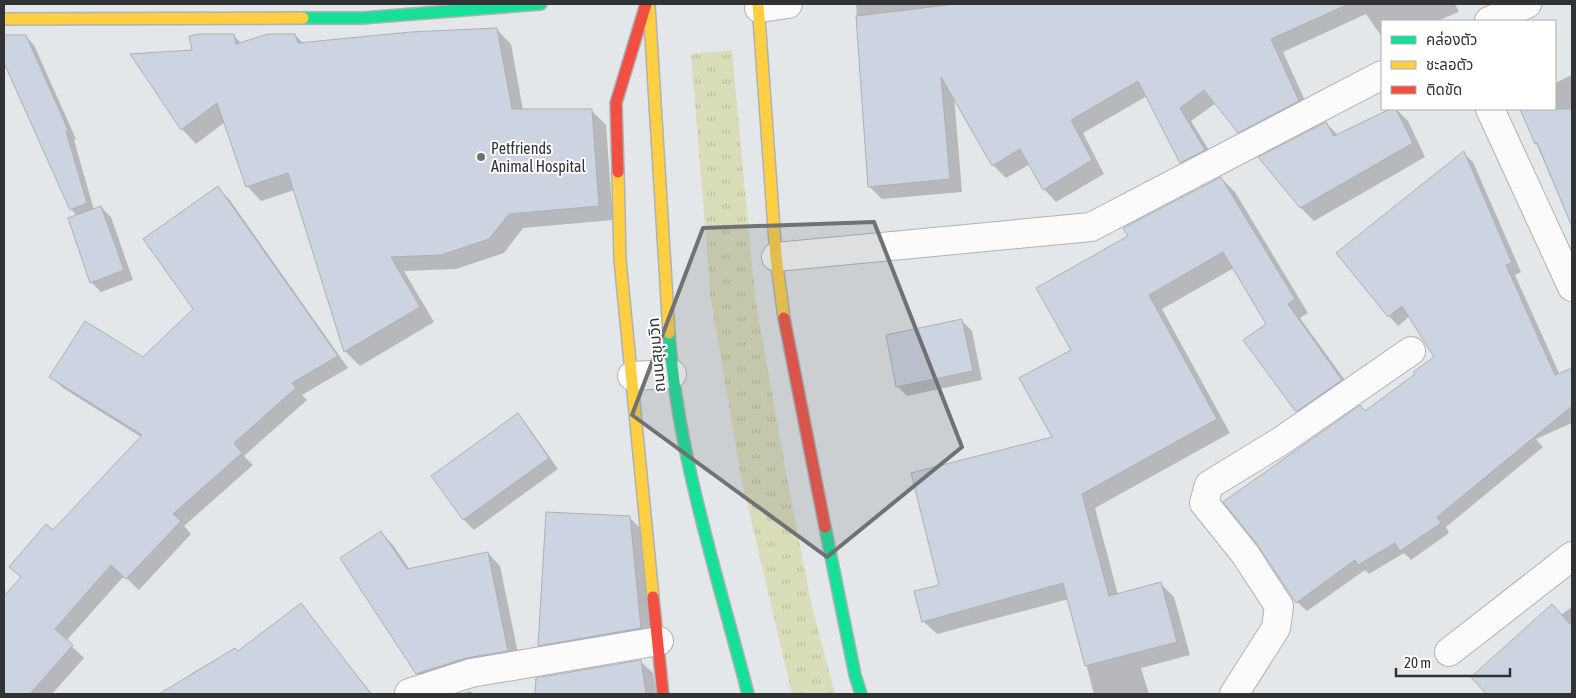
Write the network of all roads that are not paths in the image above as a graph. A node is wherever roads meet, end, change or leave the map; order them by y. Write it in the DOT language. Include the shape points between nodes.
graph roads {
  1 [pos="540,4"];
  2 [pos="647,4"];
  3 [pos="788,4"];
  4 [pos="1528,4"];
  5 [pos="759,6"];
  6 [pos="4,19"];
  7 [pos="1491,20"];
  8 [pos="1381,76"];
  9 [pos="1491,110"];
  10 [pos="776,257"];
  11 [pos="1566,257"];
  12 [pos="1572,287"];
  13 [pos="1411,351"];
  14 [pos="672,374"];
  15 [pos="632,376"];
  16 [pos="1572,556"];
  17 [pos="659,641"];
  18 [pos="1449,652"];
  19 [pos="409,693"];
  20 [pos="663,694"];
  21 [pos="748,694"];
  22 [pos="861,694"];
  23 [pos="1234,694"];
  1 -- 6 [label="main road" via="362,18"];
  2 -- 14 [label="main road, ถนนสุขุมวิท"];
  2 -- 15 [label="main road" via="616,103 620,260"];
  3 -- 5 [label="street"];
  4 -- 7 [label="street"];
  5 -- 10 [label="main road"];
  8 -- 10 [label="street" via="1091,227"];
  9 -- 11 [label="street"];
  10 -- 22 [label="main road" via="786,338 854,675"];
  11 -- 12 [label="street"];
  13 -- 23 [label="street" via="1281,441 1209,485 1204,503 1245,554 1279,606 1276,628"];
  14 -- 15 [label="street"];
  14 -- 21 [label="main road, ถนนสุขุมวิท" via="684,446"];
  15 -- 17 [label="main road"];
  16 -- 18 [label="street"];
  17 -- 19 [label="street" via="471,673"];
  17 -- 20 [label="main road"];
}
